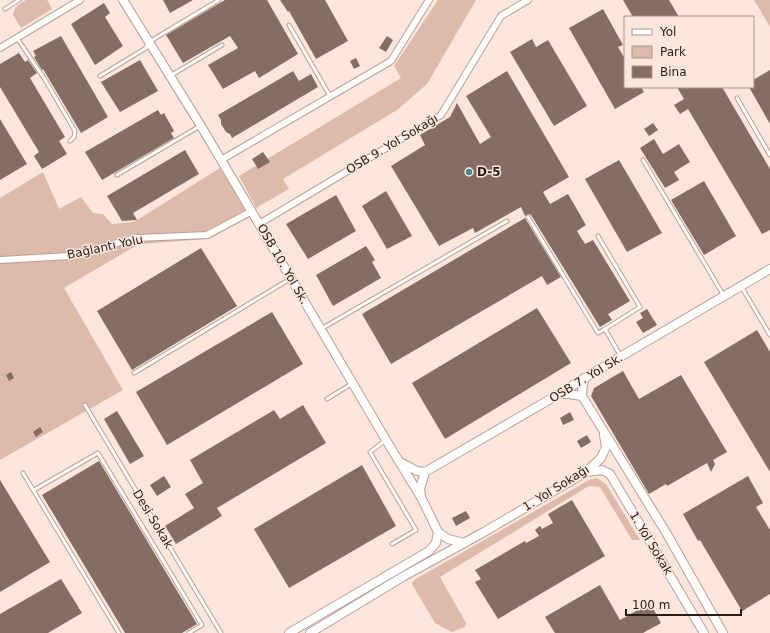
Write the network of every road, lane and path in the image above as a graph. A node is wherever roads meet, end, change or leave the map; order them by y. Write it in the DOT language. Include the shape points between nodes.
graph roads {
  1 [pos="19,0"];
  2 [pos="80,0"];
  3 [pos="123,0"];
  4 [pos="219,0"];
  5 [pos="429,0"];
  6 [pos="528,0"];
  7 [pos="5,9"];
  8 [pos="289,25"];
  9 [pos="17,38"];
  10 [pos="149,42"];
  11 [pos="222,45"];
  12 [pos="0,48"];
  13 [pos="100,76"];
  14 [pos="170,76"];
  15 [pos="330,96"];
  16 [pos="737,98"];
  17 [pos="201,126"];
  18 [pos="70,141"];
  19 [pos="770,155"];
  20 [pos="221,160"];
  21 [pos="643,160"];
  22 [pos="117,175"];
  23 [pos="252,211"];
  24 [pos="528,217"];
  25 [pos="507,221"];
  26 [pos="259,224"];
  27 [pos="598,236"];
  28 [pos="0,260"];
  29 [pos="770,269"];
  30 [pos="291,278"];
  31 [pos="741,286"];
  32 [pos="724,296"];
  33 [pos="320,328"];
  34 [pos="605,329"];
  35 [pos="770,336"];
  36 [pos="620,357"];
  37 [pos="134,373"];
  38 [pos="586,377"];
  39 [pos="353,383"];
  40 [pos="559,394"];
  41 [pos="582,396"];
  42 [pos="327,399"];
  43 [pos="86,405"];
  44 [pos="604,435"];
  45 [pos="386,440"];
  46 [pos="398,460"];
  47 [pos="425,472"];
  48 [pos="586,472"];
  49 [pos="23,474"];
  50 [pos="34,490"];
  51 [pos="422,499"];
  52 [pos="438,532"];
  53 [pos="464,543"];
  54 [pos="392,544"];
  55 [pos="399,568"];
  56 [pos="404,576"];
  57 [pos="119,633"];
  58 [pos="189,633"];
  59 [pos="221,633"];
  60 [pos="289,633"];
  61 [pos="310,633"];
  62 [pos="704,633"];
  63 [pos="723,633"];
  1 -- 7 [label="lane"];
  2 -- 9 [label="street"];
  3 -- 10 [label="street, OSB 10. Yol Sk."];
  4 -- 10 [label="lane"];
  5 -- 15 [label="street" via="391,61"];
  6 -- 26 [label="street, OSB 9. Yol Sokağı" via="501,16 441,115"];
  8 -- 15 [label="lane"];
  9 -- 12 [label="street"];
  9 -- 18 [label="lane" via="44,78 74,131 74,137"];
  10 -- 13 [label="lane" via="146,48"];
  10 -- 14 [label="street, OSB 10. Yol Sk."];
  11 -- 14 [label="lane"];
  14 -- 17 [label="street, OSB 10. Yol Sk."];
  15 -- 20 [label="street"];
  16 -- 19 [label="lane"];
  17 -- 20 [label="street, OSB 10. Yol Sk."];
  17 -- 22 [label="lane"];
  20 -- 23 [label="street, OSB 10. Yol Sk."];
  21 -- 32 [label="lane"];
  23 -- 26 [label="street, OSB 10. Yol Sk."];
  23 -- 28 [label="street, Bağlantı Yolu" via="207,235 136,238 69,256"];
  24 -- 34 [label="lane" via="598,333"];
  25 -- 33 [label="lane"];
  26 -- 30 [label="street, OSB 10. Yol Sk."];
  27 -- 34 [label="lane" via="640,307"];
  29 -- 31 [label="street, OSB 7. Yol Sk."];
  30 -- 33 [label="street, OSB 10. Yol Sk."];
  30 -- 37 [label="lane"];
  31 -- 32 [label="street, OSB 7. Yol Sk."];
  31 -- 35 [label="lane"];
  32 -- 36 [label="street, OSB 7. Yol Sk."];
  33 -- 39 [label="street, OSB 10. Yol Sk."];
  34 -- 36 [label="lane"];
  36 -- 38 [label="street, OSB 7. Yol Sk."];
  38 -- 40 [label="street, OSB 7. Yol Sk."];
  38 -- 41 [label="street"];
  39 -- 42 [label="lane"];
  39 -- 45 [label="street, OSB 10. Yol Sk."];
  40 -- 41 [label="street"];
  40 -- 47 [label="street, OSB 7. Yol Sk."];
  41 -- 44 [label="street"];
  43 -- 59 [label="lane, Desi Sokak"];
  44 -- 48 [label="street, 1. Yol Sokağı" via="606,447 601,458"];
  44 -- 63 [label="street" via="667,534"];
  45 -- 46 [label="street, OSB 10. Yol Sk."];
  45 -- 54 [label="lane" via="370,452 416,530"];
  46 -- 47 [label="street"];
  46 -- 51 [label="street, OSB 10. Yol Sk."];
  47 -- 51 [label="street" via="420,489"];
  48 -- 53 [label="street, 1. Yol Sokağı"];
  48 -- 62 [label="street, 1. Yol Sokak" via="602,470 610,474"];
  49 -- 50 [label="lane"];
  50 -- 57 [label="lane"];
  50 -- 58 [label="lane" via="98,453 202,625"];
  51 -- 52 [label="street, OSB 10. Yol Sk."];
  52 -- 53 [label="street" via="448,539"];
  52 -- 55 [label="street" via="436,543 428,551"];
  53 -- 56 [label="street, 1. Yol Sokağı"];
  55 -- 56 [label="street"];
  55 -- 60 [label="street"];
  56 -- 61 [label="street, 1. Yol Sokağı"];
}
